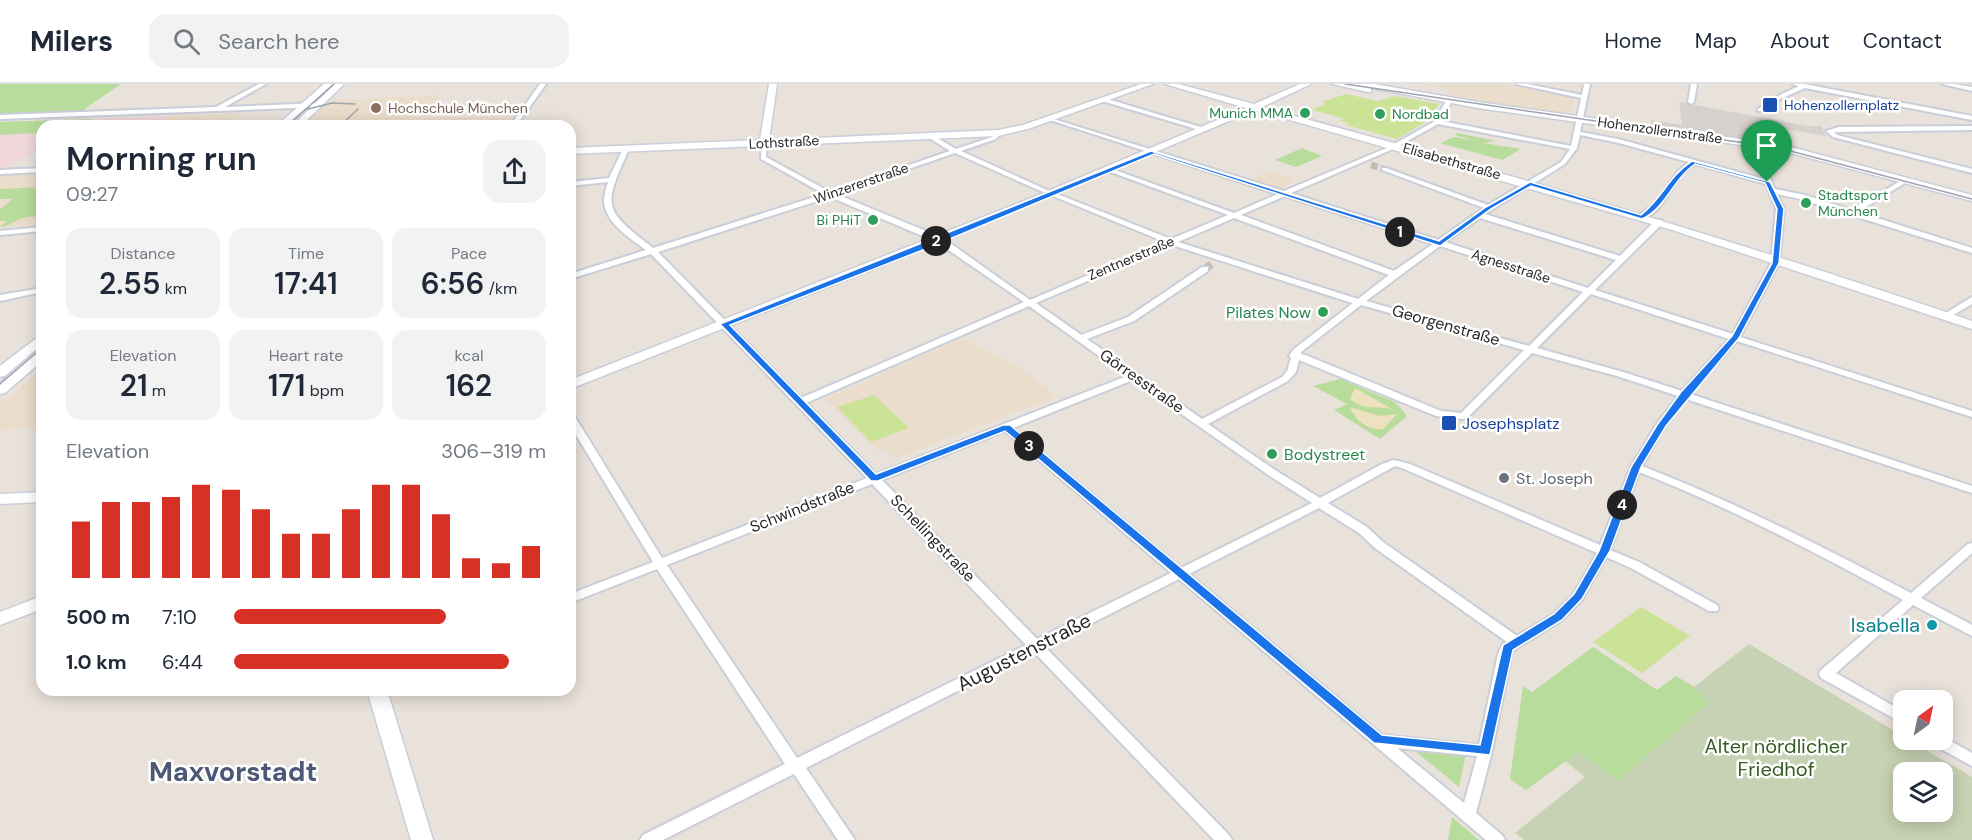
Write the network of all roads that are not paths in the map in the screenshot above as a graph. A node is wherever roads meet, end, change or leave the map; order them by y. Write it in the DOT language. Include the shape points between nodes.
graph roads {
  1 [pos="261,84"];
  2 [pos="329,84"];
  3 [pos="340,84"];
  4 [pos="543,84"];
  5 [pos="773,84"];
  6 [pos="1149,84"];
  7 [pos="1169,84"];
  8 [pos="1307,84"];
  9 [pos="1336,84"];
  10 [pos="1360,84"];
  11 [pos="1519,84"];
  12 [pos="1587,84"];
  13 [pos="1694,84"];
  14 [pos="1795,84"];
  15 [pos="1945,84"];
  16 [pos="1318,85"];
  17 [pos="1805,85"];
  18 [pos="1972,89"];
  19 [pos="1583,97"];
  20 [pos="1104,100"];
  21 [pos="1449,101"];
  22 [pos="1691,102"];
  23 [pos="320,105"];
  24 [pos="303,106"];
  25 [pos="1258,108"];
  26 [pos="215,110"];
  27 [pos="1760,110"];
  28 [pos="0,117"];
  29 [pos="1049,118"];
  30 [pos="1972,118"];
  31 [pos="1578,119"];
  32 [pos="287,120"];
  33 [pos="303,120"];
  34 [pos="517,120"];
  35 [pos="1437,122"];
  36 [pos="1612,124"];
  37 [pos="1972,128"];
  38 [pos="1205,130"];
  39 [pos="998,133"];
  40 [pos="1577,133"];
  41 [pos="930,136"];
  42 [pos="1610,138"];
  43 [pos="764,143"];
  44 [pos="1753,144"];
  45 [pos="1397,145"];
  46 [pos="1574,148"];
  47 [pos="626,149"];
  48 [pos="576,151"];
  49 [pos="955,151"];
  50 [pos="1154,152"];
  51 [pos="1360,161"];
  52 [pos="1694,162"];
  53 [pos="1371,165"];
  54 [pos="1384,169"];
  55 [pos="36,170"];
  56 [pos="1110,170"];
  57 [pos="1972,171"];
  58 [pos="0,172"];
  59 [pos="612,180"];
  60 [pos="1906,180"];
  61 [pos="1767,182"];
  62 [pos="576,183"];
  63 [pos="1530,184"];
  64 [pos="1774,191"];
  65 [pos="829,194"];
  66 [pos="1052,194"];
  67 [pos="1281,195"];
  68 [pos="1972,198"];
  69 [pos="1489,208"];
  70 [pos="1852,213"];
  71 [pos="1232,215"];
  72 [pos="1479,215"];
  73 [pos="1642,217"];
  74 [pos="1659,222"];
  75 [pos="36,230"];
  76 [pos="0,233"];
  77 [pos="940,240"];
  78 [pos="1171,242"];
  79 [pos="1440,244"];
  80 [pos="652,251"];
  81 [pos="1972,251"];
  82 [pos="1776,258"];
  83 [pos="1622,259"];
  84 [pos="1205,269"];
  85 [pos="1395,274"];
  86 [pos="576,275"];
  87 [pos="36,291"];
  88 [pos="1589,291"];
  89 [pos="0,298"];
  90 [pos="1972,300"];
  91 [pos="1028,302"];
  92 [pos="1361,302"];
  93 [pos="1945,316"];
  94 [pos="724,324"];
  95 [pos="1972,325"];
  96 [pos="1080,338"];
  97 [pos="1735,338"];
  98 [pos="36,343"];
  99 [pos="1530,349"];
  100 [pos="1294,356"];
  101 [pos="36,359"];
  102 [pos="0,373"];
  103 [pos="1134,376"];
  104 [pos="576,383"];
  105 [pos="0,390"];
  106 [pos="1685,394"];
  107 [pos="801,401"];
  108 [pos="1972,414"];
  109 [pos="1202,423"];
  110 [pos="576,427"];
  111 [pos="1006,427"];
  112 [pos="1636,467"];
  113 [pos="874,479"];
  114 [pos="1972,490"];
  115 [pos="36,496"];
  116 [pos="0,499"];
  117 [pos="1321,503"];
  118 [pos="1972,547"];
  119 [pos="1604,551"];
  120 [pos="660,564"];
  121 [pos="1181,573"];
  122 [pos="576,597"];
  123 [pos="1911,600"];
  124 [pos="36,604"];
  125 [pos="1713,608"];
  126 [pos="0,619"];
  127 [pos="1972,631"];
  128 [pos="1516,642"];
  129 [pos="1036,645"];
  130 [pos="379,696"];
  131 [pos="1893,714"];
  132 [pos="1379,740"];
  133 [pos="1953,749"];
  134 [pos="1485,751"];
  135 [pos="1972,760"];
  136 [pos="795,766"];
  137 [pos="1468,815"];
  138 [pos="422,840"];
  139 [pos="648,840"];
  140 [pos="846,840"];
  141 [pos="1224,840"];
  142 [pos="1497,840"];
  1 -- 26 [label="street"];
  2 -- 24 [label="main road"];
  3 -- 23 [label="main road"];
  4 -- 34 [label="street"];
  5 -- 43 [label="main road"];
  6 -- 20 [label="main road, Winzererstraße"];
  7 -- 25 [label="main road, Elisabethstraße"];
  8 -- 25 [label="main road"];
  9 -- 21 [label="main road, Hohenzollernstraße"];
  10 -- 21 [label="main road, Hohenzollernstraße"];
  11 -- 19 [label="street"];
  12 -- 19 [label="street"];
  13 -- 22 [label="street"];
  14 -- 17 [label="street"];
  15 -- 18 [label="street"];
  16 -- 25 [label="main road"];
  17 -- 27 [label="street"];
  17 -- 30 [label="street"];
  19 -- 31 [label="street"];
  20 -- 29 [label="main road, Winzererstraße"];
  20 -- 38 [label="street"];
  21 -- 31 [label="main road, Hohenzollernstraße"];
  21 -- 35 [label="street"];
  23 -- 24 [label="street"];
  23 -- 33 [label="main road"];
  24 -- 26 [label="street"];
  24 -- 32 [label="main road"];
  25 -- 38 [label="main road"];
  25 -- 45 [label="main road, Elisabethstraße"];
  26 -- 28 [label="street"];
  29 -- 39 [label="main road, Winzererstraße"];
  29 -- 50 [label="street, Agnesstraße"];
  31 -- 36 [label="main road, Hohenzollernstraße"];
  31 -- 40 [label="street"];
  35 -- 45 [label="street, Zentnerstraße"];
  35 -- 46 [label="street"];
  36 -- 42 [label="street"];
  36 -- 44 [label="main road, Hohenzollernstraße"];
  37 -- 57 [label="street" via="1829,133"];
  38 -- 50 [label="main road"];
  39 -- 41 [label="main road, Lothstraße"];
  39 -- 49 [label="street, Winzererstraße" via="994,138"];
  40 -- 42 [label="street"];
  40 -- 46 [label="street"];
  41 -- 43 [label="main road, Lothstraße"];
  41 -- 49 [label="street, Georgenstraße"];
  42 -- 52 [label="street"];
  43 -- 47 [label="main road, Lothstraße"];
  43 -- 65 [label="street, Görresstraße" via="765,160"];
  44 -- 60 [label="main road, Hohenzollernstraße" via="1801,152"];
  44 -- 61 [label="street"];
  45 -- 51 [label="street, Zentnerstraße"];
  45 -- 63 [label="main road, Elisabethstraße"];
  46 -- 63 [label="street" via="1558,167"];
  47 -- 48 [label="main road, Lothstraße"];
  47 -- 59 [label="street, Schellingstraße"];
  49 -- 65 [label="street, Winzererstraße"];
  49 -- 66 [label="street, Georgenstraße"];
  50 -- 56 [label="main road"];
  50 -- 67 [label="street, Agnesstraße"];
  51 -- 53 [label="street"];
  51 -- 67 [label="street, Zentnerstraße"];
  52 -- 61 [label="street"];
  52 -- 73 [label="street" via="1680,172 1660,203"];
  54 -- 69 [label="street"];
  55 -- 58 [label="street"];
  56 -- 66 [label="main road"];
  56 -- 71 [label="street"];
  59 -- 62 [label="street"];
  59 -- 80 [label="street, Schellingstraße" via="607,199 613,219"];
  60 -- 68 [label="main road, Hohenzollernstraße"];
  60 -- 70 [label="street"];
  61 -- 64 [label="street"];
  63 -- 69 [label="street"];
  63 -- 73 [label="main road, Elisabethstraße"];
  64 -- 70 [label="street"];
  64 -- 82 [label="street" via="1781,215"];
  65 -- 77 [label="street, Görresstraße"];
  65 -- 80 [label="street, Winzererstraße"];
  66 -- 77 [label="main road"];
  66 -- 78 [label="street, Georgenstraße"];
  67 -- 71 [label="street, Zentnerstraße"];
  67 -- 79 [label="street, Agnesstraße"];
  69 -- 72 [label="street"];
  70 -- 81 [label="street"];
  71 -- 78 [label="street, Zentnerstraße"];
  71 -- 85 [label="street"];
  72 -- 79 [label="street"];
  72 -- 83 [label="street"];
  73 -- 74 [label="main road, Elisabethstraße"];
  74 -- 82 [label="main road, Elisabethstraße"];
  74 -- 83 [label="street"];
  75 -- 76 [label="street"];
  77 -- 91 [label="street, Görresstraße"];
  77 -- 94 [label="main road"];
  78 -- 91 [label="street, Zentnerstraße"];
  78 -- 92 [label="street, Georgenstraße" via="1217,260"];
  79 -- 85 [label="street"];
  79 -- 88 [label="street, Agnesstraße"];
  80 -- 86 [label="street, Winzererstraße"];
  80 -- 94 [label="street, Schellingstraße"];
  82 -- 93 [label="main road, Elisabethstraße"];
  82 -- 97 [label="street"];
  83 -- 88 [label="street"];
  84 -- 96 [label="street" via="1131,319"];
  85 -- 92 [label="street"];
  87 -- 89 [label="street"];
  88 -- 97 [label="street, Agnesstraße"];
  88 -- 99 [label="street"];
  90 -- 93 [label="street"];
  91 -- 96 [label="street, Görresstraße"];
  91 -- 107 [label="street, Zentnerstraße"];
  92 -- 99 [label="street, Georgenstraße"];
  92 -- 100 [label="street"];
  93 -- 95 [label="main road, Elisabethstraße"];
  94 -- 104 [label="main road"];
  94 -- 107 [label="street, Schellingstraße"];
  96 -- 103 [label="street, Görresstraße"];
  97 -- 106 [label="street"];
  97 -- 108 [label="street, Agnesstraße"];
  98 -- 102 [label="main road"];
  99 -- 100 [label="street" via="1469,413 1451,417"];
  99 -- 106 [label="street, Georgenstraße"];
  100 -- 109 [label="street" via="1291,372 1285,379"];
  101 -- 105 [label="main road"];
  103 -- 109 [label="street, Görresstraße"];
  103 -- 111 [label="street, Schwindstraße"];
  106 -- 112 [label="street"];
  106 -- 114 [label="street, Georgenstraße"];
  107 -- 113 [label="street, Schellingstraße"];
  109 -- 117 [label="street, Görresstraße"];
  110 -- 120 [label="street"];
  111 -- 113 [label="street, Schwindstraße"];
  111 -- 121 [label="street"];
  112 -- 119 [label="street"];
  112 -- 123 [label="street" via="1753,516"];
  113 -- 120 [label="street, Schwindstraße"];
  113 -- 129 [label="street, Schellingstraße"];
  115 -- 116 [label="main road"];
  117 -- 119 [label="street, Augustenstraße" via="1386,466 1399,464"];
  117 -- 121 [label="street, Augustenstraße"];
  117 -- 128 [label="street, Görresstraße"];
  118 -- 123 [label="street"];
  119 -- 125 [label="street" via="1648,570"];
  119 -- 128 [label="street" via="1570,607"];
  120 -- 122 [label="street, Schwindstraße"];
  120 -- 136 [label="street"];
  121 -- 129 [label="street, Augustenstraße"];
  121 -- 132 [label="street"];
  123 -- 127 [label="street"];
  123 -- 131 [label="street" via="1826,674"];
  124 -- 126 [label="main road"];
  128 -- 134 [label="street" via="1504,654"];
  129 -- 136 [label="street, Augustenstraße"];
  129 -- 141 [label="street, Schellingstraße"];
  130 -- 138 [label="main road"];
  132 -- 134 [label="street"];
  132 -- 137 [label="street"];
  133 -- 135 [label="street"];
  134 -- 137 [label="street"];
  136 -- 139 [label="street, Augustenstraße"];
  136 -- 140 [label="street"];
  137 -- 142 [label="street"];
}
